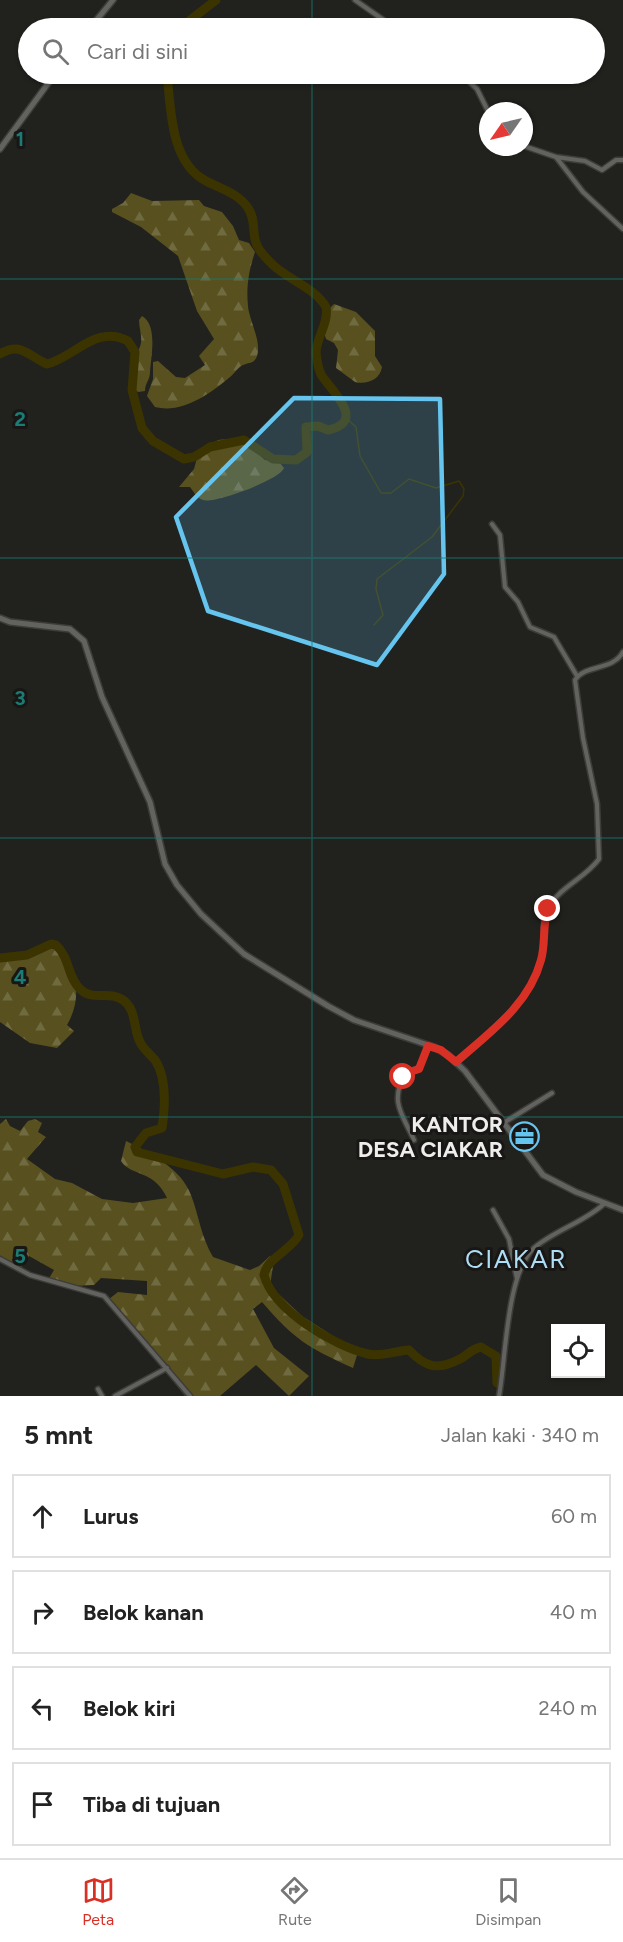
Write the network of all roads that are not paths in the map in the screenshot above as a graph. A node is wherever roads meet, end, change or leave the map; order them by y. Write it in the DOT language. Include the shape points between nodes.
graph roads {
  1 [pos="355,0"];
  2 [pos="110,1"];
  3 [pos="97,18"];
  4 [pos="381,18"];
  5 [pos="49,84"];
  6 [pos="472,84"];
  7 [pos="484,102"];
  8 [pos="0,149"];
  9 [pos="533,149"];
  10 [pos="556,157"];
  11 [pos="623,160"];
  12 [pos="623,229"];
  13 [pos="492,524"];
  14 [pos="0,618"];
  15 [pos="623,652"];
  16 [pos="577,675"];
  17 [pos="428,1046"];
  18 [pos="456,1062"];
  19 [pos="552,1093"];
  20 [pos="504,1122"];
  21 [pos="414,1140"];
  22 [pos="605,1203"];
  23 [pos="493,1210"];
  24 [pos="623,1210"];
  25 [pos="0,1259"];
  26 [pos="518,1281"];
  27 [pos="167,1368"];
  28 [pos="98,1389"];
  29 [pos="102,1396"];
  30 [pos="115,1396"];
  31 [pos="190,1396"];
  32 [pos="499,1396"];
  1 -- 4 [label="street"];
  2 -- 3 [label="street"];
  5 -- 8 [label="street"];
  6 -- 7 [label="street"];
  9 -- 10 [label="street"];
  10 -- 11 [label="street" via="585,161 602,170 615,160"];
  10 -- 12 [label="street" via="583,192"];
  13 -- 16 [label="street" via="500,535 507,590 518,602 530,627 554,637"];
  14 -- 17 [label="street" via="70,629 84,641 102,697 150,802 165,864 201,914 244,954 328,1006 354,1020"];
  15 -- 16 [label="street" via="611,664"];
  16 -- 18 [label="street" via="574,684 597,804 599,859 560,892 548,909 542,958 527,994"];
  17 -- 18 [label="street"];
  17 -- 21 [label="street" via="419,1069 405,1074 398,1094 398,1108"];
  18 -- 20 [label="street"];
  19 -- 20 [label="street"];
  20 -- 22 [label="street" via="543,1175"];
  22 -- 24 [label="street"];
  22 -- 26 [label="street" via="535,1248"];
  23 -- 26 [label="street" via="509,1239"];
  25 -- 27 [label="street" via="30,1275 104,1296"];
  26 -- 32 [label="street" via="507,1317 506,1359"];
  27 -- 30 [label="street"];
  27 -- 31 [label="street"];
  28 -- 29 [label="street"];
}
